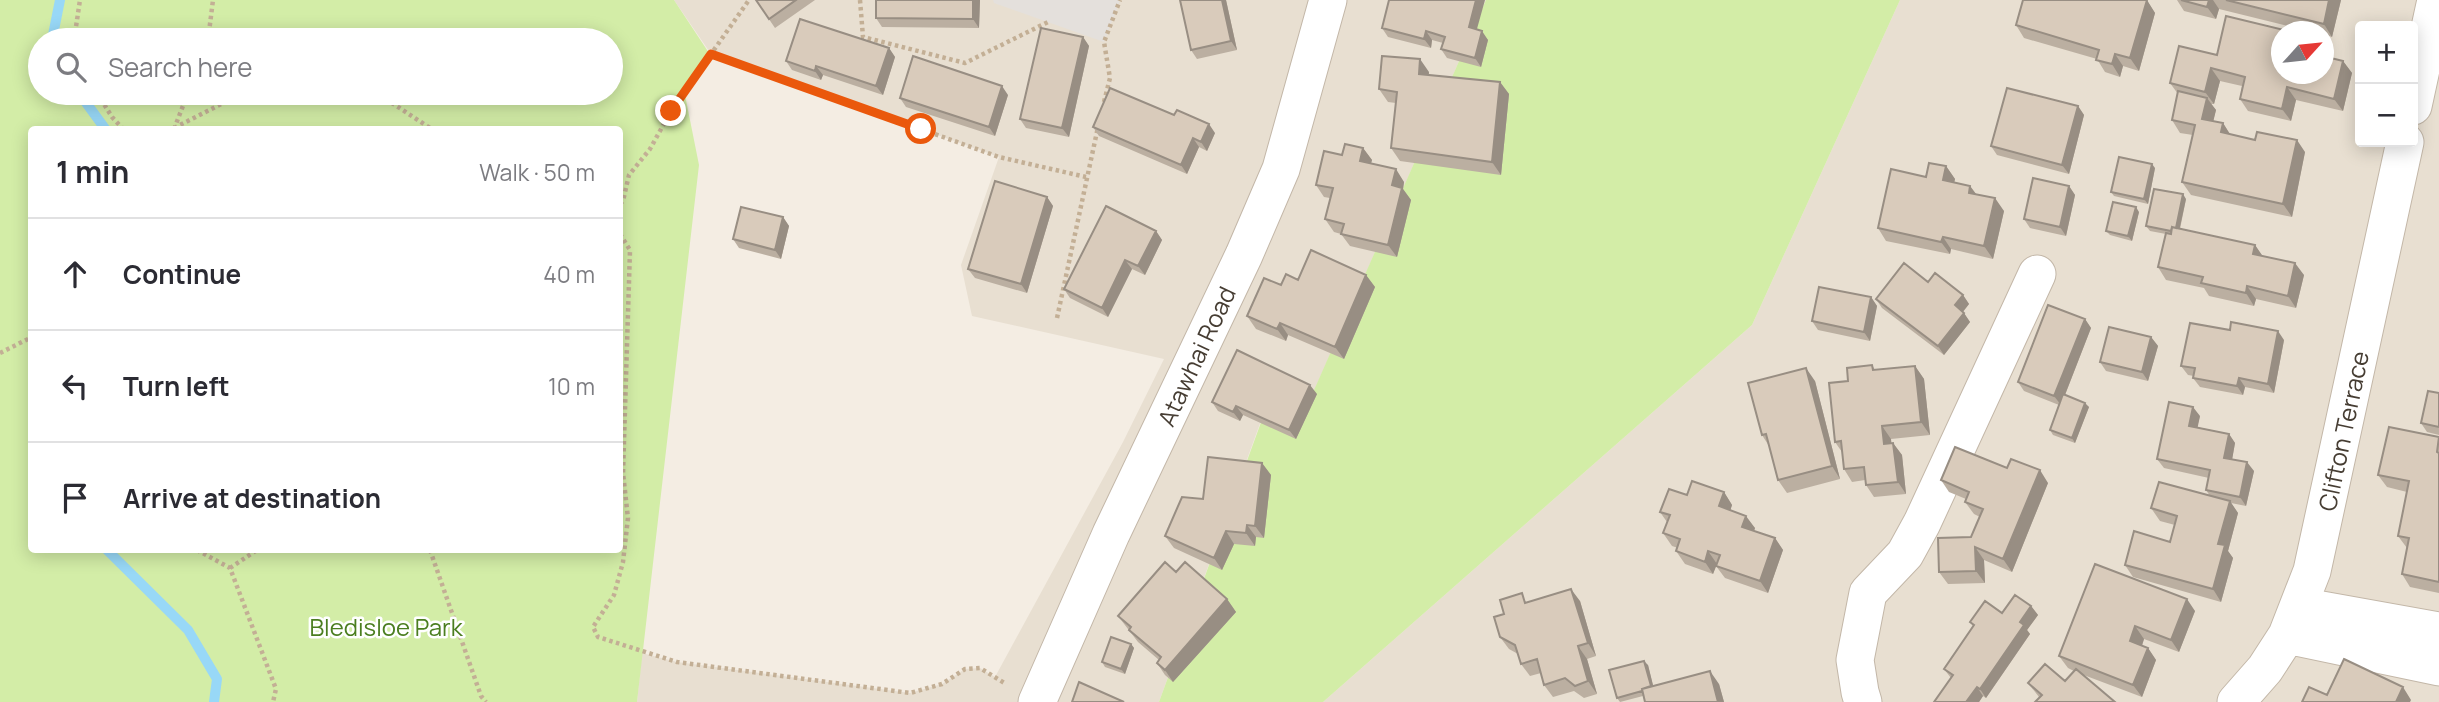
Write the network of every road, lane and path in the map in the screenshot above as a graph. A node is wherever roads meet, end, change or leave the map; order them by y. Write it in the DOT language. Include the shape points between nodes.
graph roads {
  1 [pos="80,0"];
  2 [pos="213,0"];
  3 [pos="749,0"];
  4 [pos="860,0"];
  5 [pos="1119,0"];
  6 [pos="1328,0"];
  7 [pos="2436,0"];
  8 [pos="1048,22"];
  9 [pos="76,28"];
  10 [pos="210,28"];
  11 [pos="711,54"];
  12 [pos="2418,84"];
  13 [pos="104,105"];
  14 [pos="183,105"];
  15 [pos="220,105"];
  16 [pos="395,105"];
  17 [pos="120,126"];
  18 [pos="175,126"];
  19 [pos="180,126"];
  20 [pos="427,126"];
  21 [pos="2404,147"];
  22 [pos="1086,177"];
  23 [pos="623,201"];
  24 [pos="623,239"];
  25 [pos="2037,274"];
  26 [pos="1057,318"];
  27 [pos="28,339"];
  28 [pos="0,353"];
  29 [pos="623,445"];
  30 [pos="623,480"];
  31 [pos="202,553"];
  32 [pos="252,553"];
  33 [pos="431,553"];
  34 [pos="230,568"];
  35 [pos="2293,621"];
  36 [pos="2439,631"];
  37 [pos="2439,667"];
  38 [pos="995,677"];
  39 [pos="273,702"];
  40 [pos="486,702"];
  41 [pos="1037,702"];
  42 [pos="1863,702"];
  43 [pos="2236,702"];
  1 -- 9 [label="path"];
  2 -- 10 [label="path"];
  3 -- 11 [label="path"];
  4 -- 8 [label="path" via="863,37 965,63"];
  5 -- 22 [label="path" via="1104,43 1110,78"];
  6 -- 41 [label="street, Atawhai Road" via="1280,169"];
  7 -- 12 [label="street"];
  11 -- 22 [label="path" via="999,157"];
  11 -- 23 [label="path" via="629,175"];
  13 -- 17 [label="path"];
  14 -- 18 [label="path"];
  15 -- 19 [label="path"];
  16 -- 20 [label="path"];
  21 -- 35 [label="street, Clifton Terrace" via="2312,571"];
  22 -- 26 [label="path"];
  24 -- 29 [label="path" via="630,250"];
  25 -- 42 [label="street" via="1922,523 1905,554 1868,593 1855,660"];
  27 -- 28 [label="path"];
  30 -- 38 [label="path" via="628,518 623,562 614,595 593,627 598,636 677,662 910,693 942,684 965,669 980,668"];
  31 -- 34 [label="path"];
  32 -- 34 [label="path"];
  33 -- 40 [label="path"];
  34 -- 39 [label="path" via="276,689"];
  35 -- 36 [label="street"];
  35 -- 37 [label="street"];
  35 -- 43 [label="street, Clifton Terrace" via="2265,669"];
}
